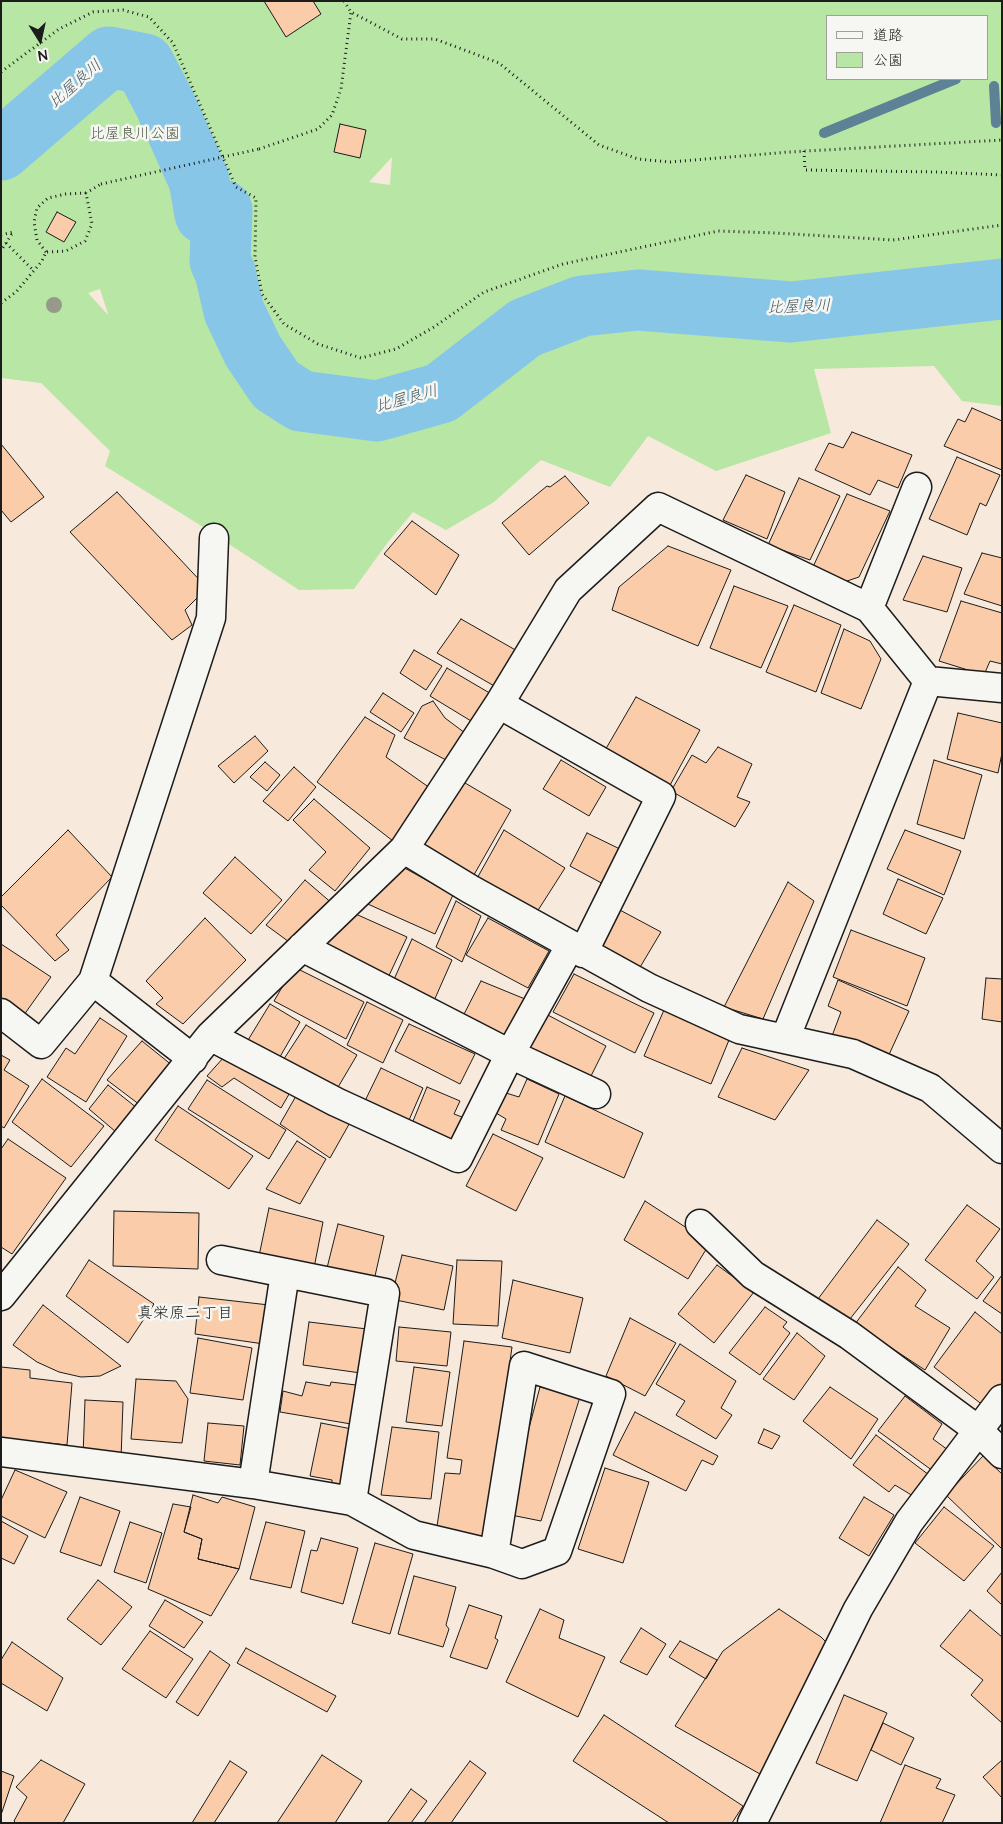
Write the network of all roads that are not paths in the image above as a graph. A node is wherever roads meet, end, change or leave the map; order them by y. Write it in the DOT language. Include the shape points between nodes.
graph roads {
  1 [pos="917,487"];
  2 [pos="214,538"];
  3 [pos="869,608"];
  4 [pos="928,681"];
  5 [pos="1002,688"];
  6 [pos="499,704"];
  7 [pos="404,849"];
  8 [pos="302,947"];
  9 [pos="576,949"];
  10 [pos="93,981"];
  11 [pos="1,1013"];
  12 [pos="210,1036"];
  13 [pos="785,1039"];
  14 [pos="510,1054"];
  15 [pos="194,1059"];
  16 [pos="596,1094"];
  17 [pos="1002,1149"];
  18 [pos="700,1224"];
  19 [pos="221,1260"];
  20 [pos="285,1273"];
  21 [pos="1,1296"];
  22 [pos="1002,1399"];
  23 [pos="978,1430"];
  24 [pos="1,1452"];
  25 [pos="1002,1454"];
  26 [pos="253,1484"];
  27 [pos="352,1501"];
  28 [pos="494,1554"];
  29 [pos="752,1823"];
  1 -- 3 [label="street"];
  2 -- 10 [label="street" via="211,618"];
  3 -- 4 [label="street"];
  3 -- 6 [label="street" via="658,507 568,590"];
  4 -- 5 [label="street"];
  4 -- 13 [label="street"];
  6 -- 7 [label="street"];
  6 -- 9 [label="street" via="661,796"];
  7 -- 8 [label="street"];
  7 -- 9 [label="street"];
  8 -- 12 [label="street"];
  8 -- 14 [label="street"];
  9 -- 13 [label="street" via="649,988 739,1029"];
  9 -- 14 [label="street"];
  10 -- 11 [label="street" via="41,1044"];
  10 -- 15 [label="street"];
  12 -- 14 [label="street" via="336,1102 458,1158"];
  12 -- 15 [label="street"];
  13 -- 17 [label="street" via="853,1054 930,1088"];
  14 -- 16 [label="street"];
  15 -- 21 [label="street"];
  18 -- 23 [label="street" via="753,1275 849,1335"];
  19 -- 20 [label="street"];
  20 -- 26 [label="street"];
  20 -- 27 [label="street" via="385,1293"];
  22 -- 23 [label="street"];
  23 -- 25 [label="street"];
  23 -- 29 [label="street" via="909,1522 858,1609"];
  24 -- 26 [label="street"];
  26 -- 27 [label="street"];
  27 -- 28 [label="street" via="414,1535"];
  28 -- 28 [label="street" via="524,1366 610,1394 557,1551 522,1564"];
}
